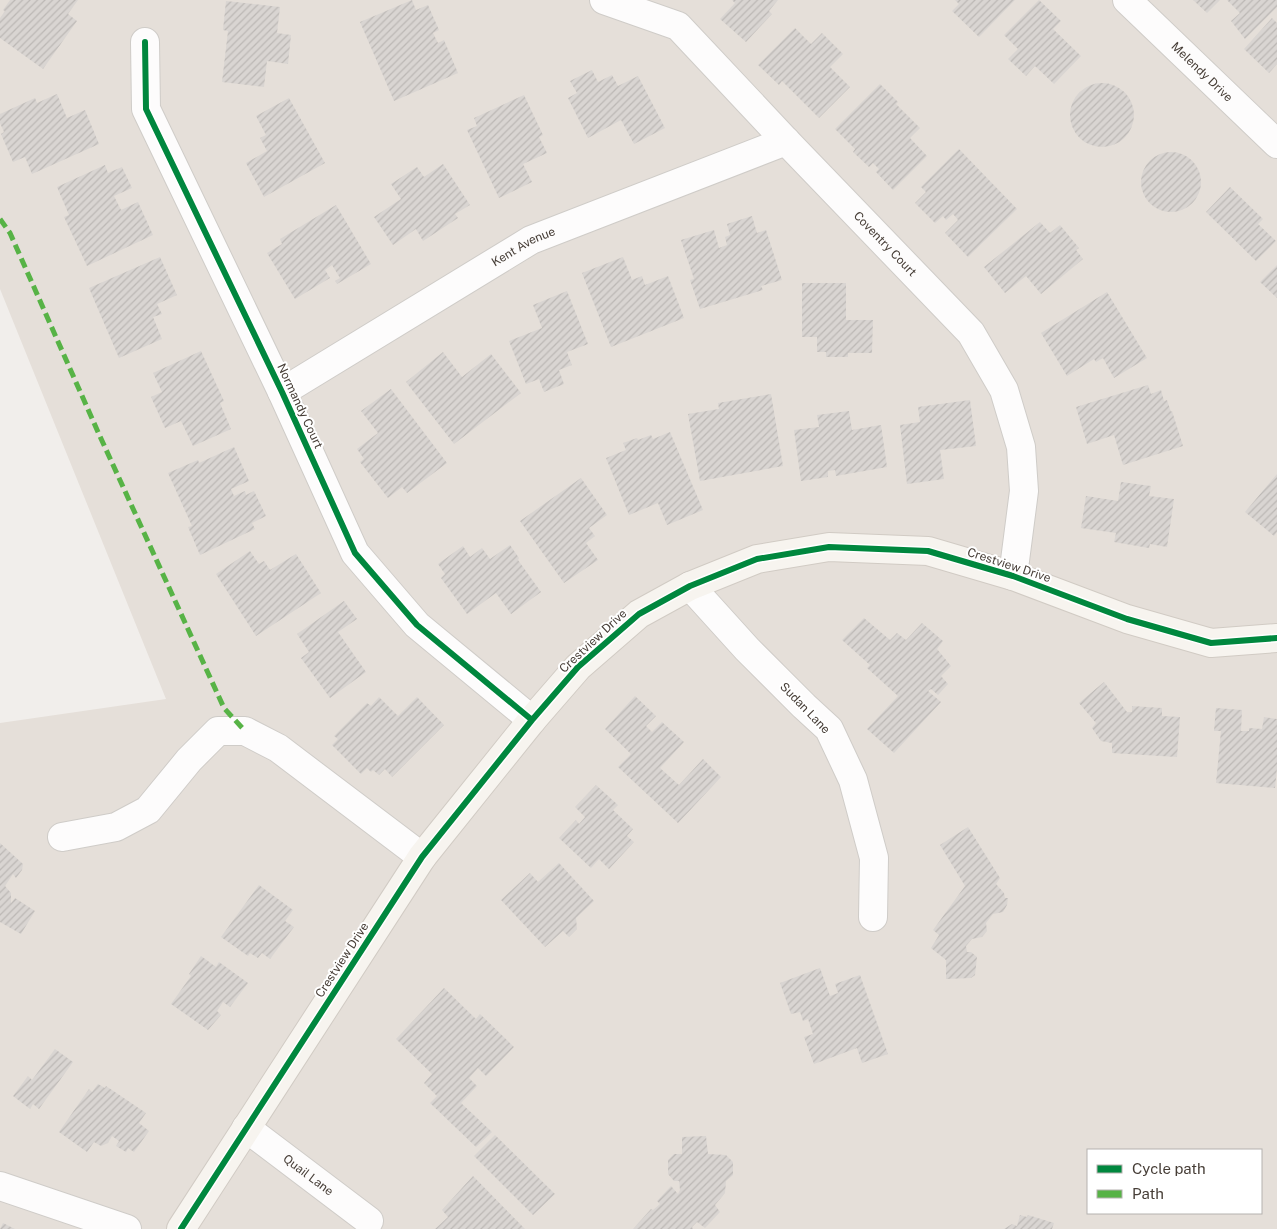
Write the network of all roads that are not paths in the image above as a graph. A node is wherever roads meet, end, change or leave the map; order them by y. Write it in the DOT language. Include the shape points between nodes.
graph roads {
  1 [pos="604,0"];
  2 [pos="1127,0"];
  3 [pos="145,42"];
  4 [pos="786,141"];
  5 [pos="1277,144"];
  6 [pos="282,392"];
  7 [pos="1013,576"];
  8 [pos="690,586"];
  9 [pos="1277,638"];
  10 [pos="532,720"];
  11 [pos="62,837"];
  12 [pos="422,857"];
  13 [pos="873,917"];
  14 [pos="246,1128"];
  15 [pos="0,1186"];
  16 [pos="369,1222"];
  17 [pos="127,1229"];
  18 [pos="181,1229"];
  1 -- 4 [label="street, Coventry Court" via="678,26"];
  2 -- 5 [label="street, Melendy Drive"];
  3 -- 6 [label="street, Normandy Court" via="146,109"];
  4 -- 6 [label="street, Kent Avenue" via="532,240"];
  4 -- 7 [label="street, Coventry Court" via="971,333 1004,390 1020,448 1024,491"];
  6 -- 10 [label="street, Normandy Court" via="355,553 417,625"];
  7 -- 8 [label="street, Crestview Drive" via="928,552 829,547 758,559"];
  7 -- 9 [label="street, Crestview Drive" via="1127,619 1211,642"];
  8 -- 10 [label="street, Crestview Drive" via="639,614 578,667"];
  8 -- 13 [label="street, Sudan Lane" via="747,649 829,729 853,780 874,858"];
  10 -- 12 [label="street, Crestview Drive"];
  11 -- 12 [label="street" via="116,827 148,810 218,731 245,731 278,748"];
  12 -- 14 [label="street, Crestview Drive"];
  14 -- 16 [label="street, Quail Lane"];
  14 -- 18 [label="street, Crestview Drive"];
  15 -- 17 [label="street"];
}
